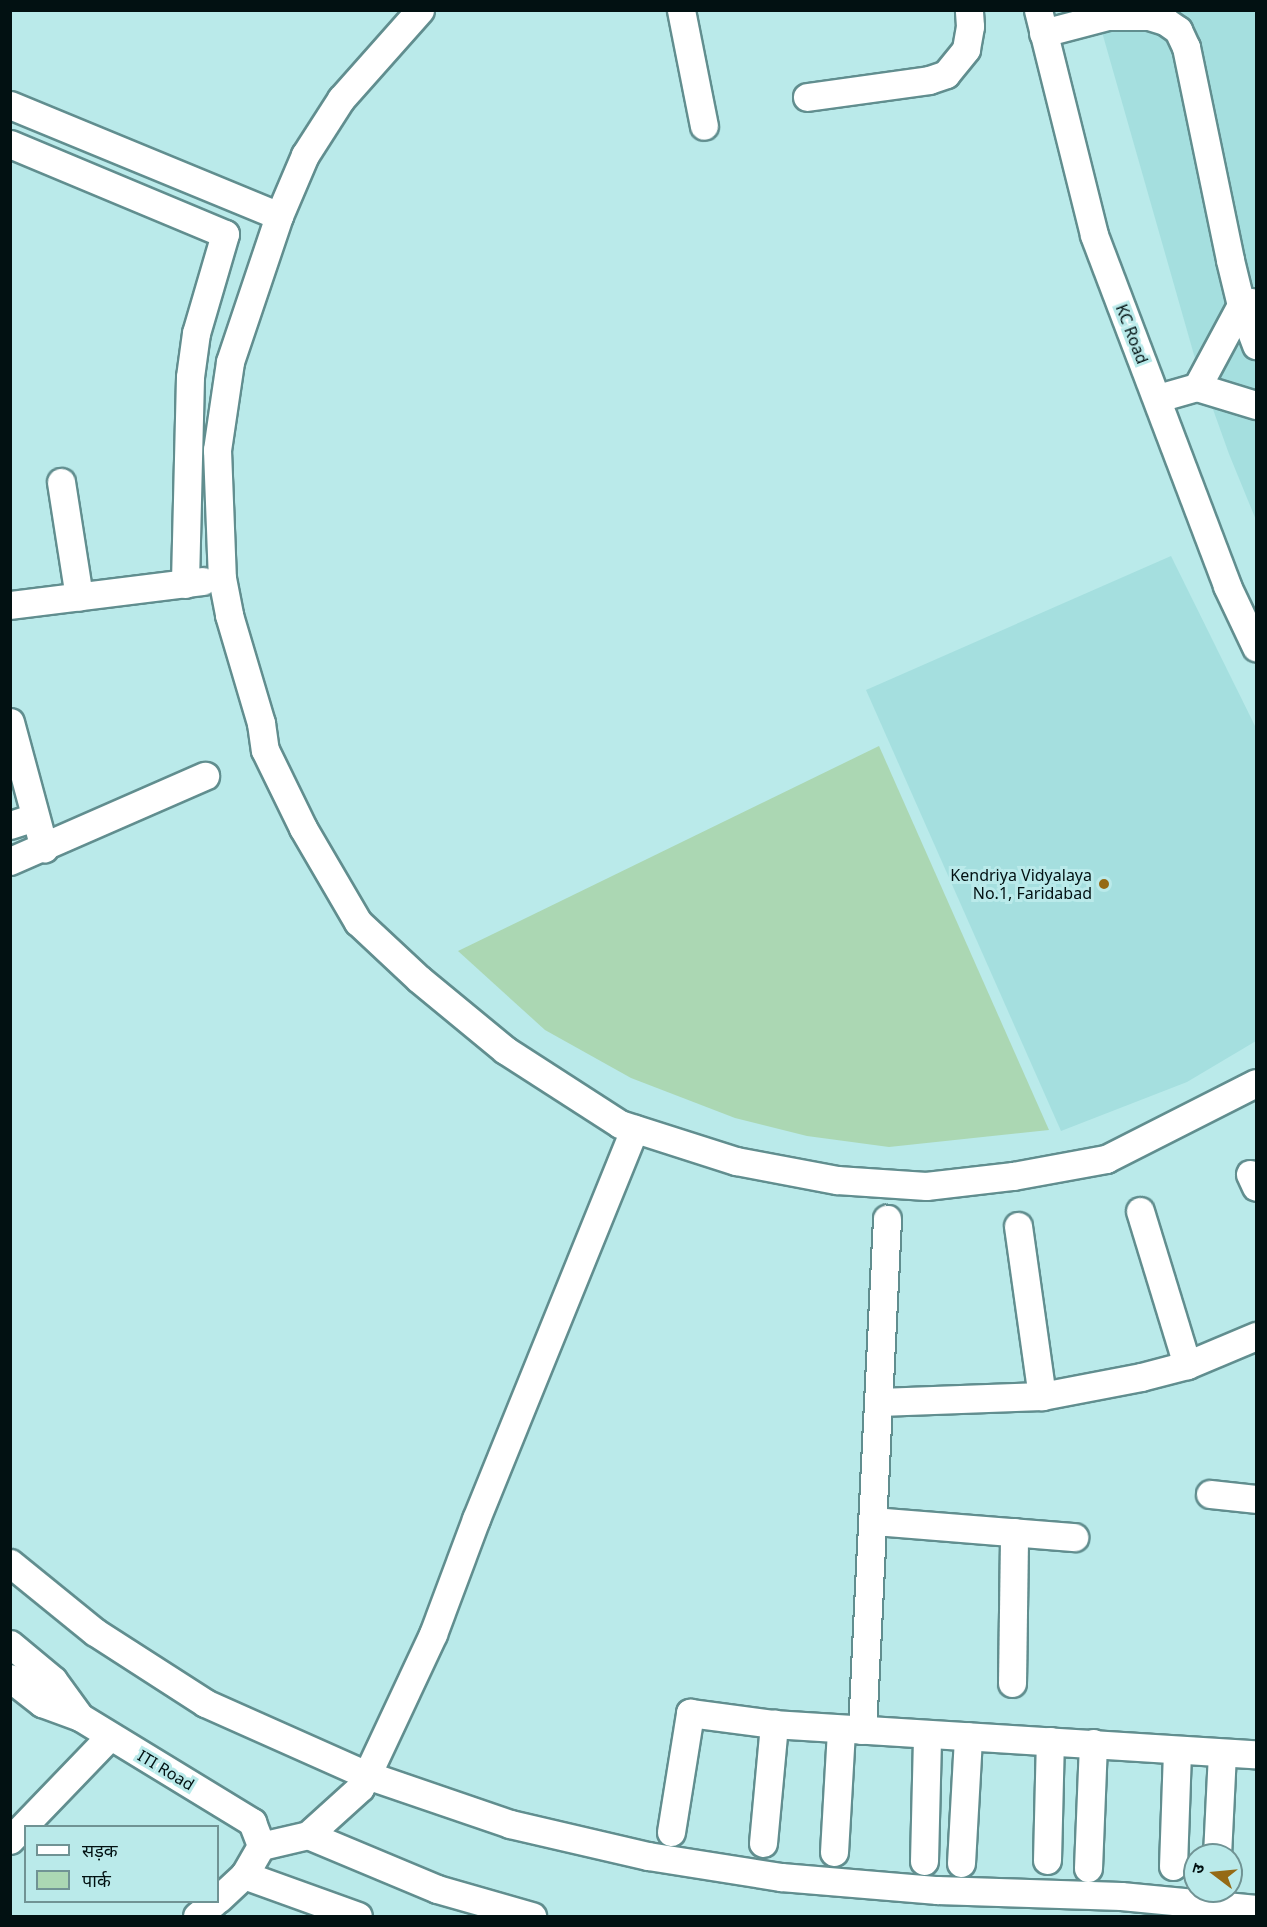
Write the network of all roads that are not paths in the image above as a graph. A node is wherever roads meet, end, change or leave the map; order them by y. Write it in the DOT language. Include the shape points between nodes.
graph roads {
  1 [pos="420,10"];
  2 [pos="681,10"];
  3 [pos="969,10"];
  4 [pos="1040,22"];
  5 [pos="807,97"];
  6 [pos="10,105"];
  7 [pos="704,126"];
  8 [pos="10,144"];
  9 [pos="279,216"];
  10 [pos="1249,303"];
  11 [pos="1257,345"];
  12 [pos="1197,387"];
  13 [pos="1158,399"];
  14 [pos="1257,405"];
  15 [pos="61,482"];
  16 [pos="222,578"];
  17 [pos="185,585"];
  18 [pos="79,597"];
  19 [pos="10,605"];
  20 [pos="1257,647"];
  21 [pos="10,722"];
  22 [pos="205,776"];
  23 [pos="23,821"];
  24 [pos="44,848"];
  25 [pos="10,861"];
  26 [pos="1257,1083"];
  27 [pos="634,1129"];
  28 [pos="1140,1211"];
  29 [pos="886,1219"];
  30 [pos="1018,1226"];
  31 [pos="1257,1336"];
  32 [pos="1187,1365"];
  33 [pos="1042,1396"];
  34 [pos="879,1402"];
  35 [pos="1210,1494"];
  36 [pos="1257,1499"];
  37 [pos="873,1521"];
  38 [pos="1014,1532"];
  39 [pos="1074,1537"];
  40 [pos="10,1563"];
  41 [pos="10,1644"];
  42 [pos="10,1678"];
  43 [pos="1012,1683"];
  44 [pos="80,1717"];
  45 [pos="774,1724"];
  46 [pos="851,1729"];
  47 [pos="927,1734"];
  48 [pos="110,1736"];
  49 [pos="968,1736"];
  50 [pos="1050,1741"];
  51 [pos="1092,1743"];
  52 [pos="1177,1750"];
  53 [pos="1222,1753"];
  54 [pos="1257,1755"];
  55 [pos="367,1775"];
  56 [pos="24,1825"];
  57 [pos="24,1825"];
  58 [pos="671,1832"];
  59 [pos="256,1834"];
  60 [pos="308,1835"];
  61 [pos="10,1840"];
  62 [pos="764,1843"];
  63 [pos="1218,1843"];
  64 [pos="834,1852"];
  65 [pos="1047,1860"];
  66 [pos="924,1861"];
  67 [pos="961,1863"];
  68 [pos="1173,1866"];
  69 [pos="1088,1868"];
  70 [pos="244,1875"];
  71 [pos="219,1897"];
  72 [pos="213,1903"];
  73 [pos="1257,1909"];
  74 [pos="197,1917"];
  75 [pos="358,1917"];
  76 [pos="532,1917"];
  1 -- 9 [label="street" via="341,99 305,155"];
  2 -- 7 [label="street"];
  3 -- 5 [label="street" via="966,49 946,74 929,80"];
  4 -- 10 [label="street" via="1108,15 1149,16 1179,30 1186,47 1205,146"];
  4 -- 13 [label="street, KC Road" via="1094,235"];
  6 -- 9 [label="street"];
  8 -- 17 [label="street" via="225,234 196,333 190,377"];
  9 -- 16 [label="street" via="230,362 217,450"];
  10 -- 11 [label="street"];
  10 -- 12 [label="street"];
  12 -- 13 [label="street"];
  12 -- 14 [label="street"];
  13 -- 20 [label="street, KC Road" via="1227,586"];
  15 -- 18 [label="street"];
  16 -- 17 [label="street"];
  16 -- 27 [label="street" via="265,750 303,828 358,922 505,1050 620,1124"];
  17 -- 18 [label="street"];
  18 -- 19 [label="street"];
  21 -- 23 [label="street"];
  22 -- 24 [label="street"];
  23 -- 24 [label="street"];
  24 -- 25 [label="street"];
  26 -- 27 [label="street" via="1106,1159 1013,1176 926,1186 837,1180 736,1161"];
  27 -- 55 [label="street" via="433,1634"];
  28 -- 32 [label="street"];
  29 -- 34 [label="street"];
  30 -- 33 [label="street"];
  31 -- 32 [label="street"];
  32 -- 33 [label="street"];
  33 -- 34 [label="street"];
  34 -- 37 [label="street"];
  35 -- 36 [label="street"];
  37 -- 38 [label="street"];
  37 -- 46 [label="street"];
  38 -- 39 [label="street"];
  38 -- 43 [label="street"];
  40 -- 55 [label="street" via="95,1632 205,1703"];
  41 -- 44 [label="street, ITI Road" via="53,1680"];
  42 -- 44 [label="street, ITI Road" via="42,1703"];
  44 -- 48 [label="street, ITI Road"];
  45 -- 46 [label="street"];
  45 -- 58 [label="street" via="690,1713"];
  45 -- 62 [label="street"];
  46 -- 47 [label="street"];
  46 -- 64 [label="street"];
  47 -- 49 [label="street"];
  47 -- 66 [label="street"];
  48 -- 56 [label="street"];
  48 -- 59 [label="street, ITI Road"];
  49 -- 50 [label="street"];
  49 -- 67 [label="street"];
  50 -- 51 [label="street"];
  50 -- 65 [label="street"];
  51 -- 52 [label="street"];
  51 -- 69 [label="street"];
  52 -- 53 [label="street"];
  52 -- 68 [label="street"];
  53 -- 54 [label="street"];
  53 -- 63 [label="street"];
  55 -- 60 [label="street" via="360,1788"];
  55 -- 73 [label="street" via="510,1824 648,1856 770,1875 938,1890 1121,1896"];
  57 -- 61 [label="street"];
  59 -- 60 [label="street"];
  59 -- 70 [label="street"];
  60 -- 76 [label="street" via="437,1889"];
  70 -- 71 [label="street"];
  70 -- 75 [label="street"];
  72 -- 74 [label="street"];
}
